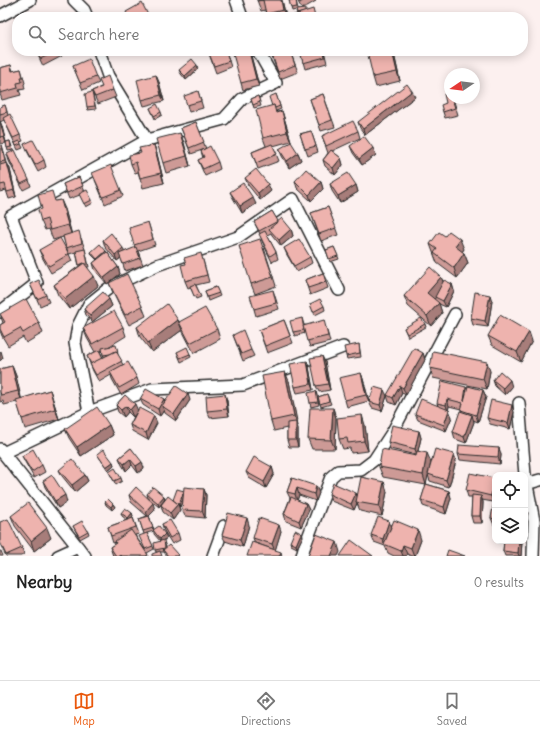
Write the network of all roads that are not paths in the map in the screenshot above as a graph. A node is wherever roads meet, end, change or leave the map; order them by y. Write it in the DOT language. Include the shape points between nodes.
graph roads {
  1 [pos="30,0"];
  2 [pos="74,0"];
  3 [pos="236,0"];
  4 [pos="85,12"];
  5 [pos="240,12"];
  6 [pos="0,16"];
  7 [pos="101,56"];
  8 [pos="261,56"];
  9 [pos="147,140"];
  10 [pos="339,290"];
  11 [pos="0,312"];
  12 [pos="455,314"];
  13 [pos="343,348"];
  14 [pos="519,403"];
  15 [pos="89,412"];
  16 [pos="2,451"];
  17 [pos="525,472"];
  18 [pos="528,478"];
  19 [pos="540,480"];
  20 [pos="528,492"];
  21 [pos="224,526"];
  22 [pos="82,552"];
  23 [pos="58,556"];
  24 [pos="213,556"];
  25 [pos="302,556"];
  26 [pos="533,556"];
  1 -- 6 [label="street"];
  2 -- 4 [label="street"];
  3 -- 5 [label="street"];
  7 -- 9 [label="street" via="108,76"];
  8 -- 9 [label="street" via="276,83 242,99 224,119"];
  9 -- 11 [label="street" via="11,216 37,282"];
  10 -- 15 [label="street" via="293,199 238,237 157,265 109,288 89,304 78,326 75,343"];
  12 -- 25 [label="street" via="393,431 374,460 361,470 338,471 331,477"];
  13 -- 15 [label="street" via="243,385 152,389"];
  14 -- 17 [label="street"];
  15 -- 16 [label="street"];
  16 -- 22 [label="street"];
  18 -- 19 [label="street"];
  20 -- 26 [label="street" via="534,521"];
  21 -- 24 [label="street"];
  22 -- 23 [label="street"];
}
